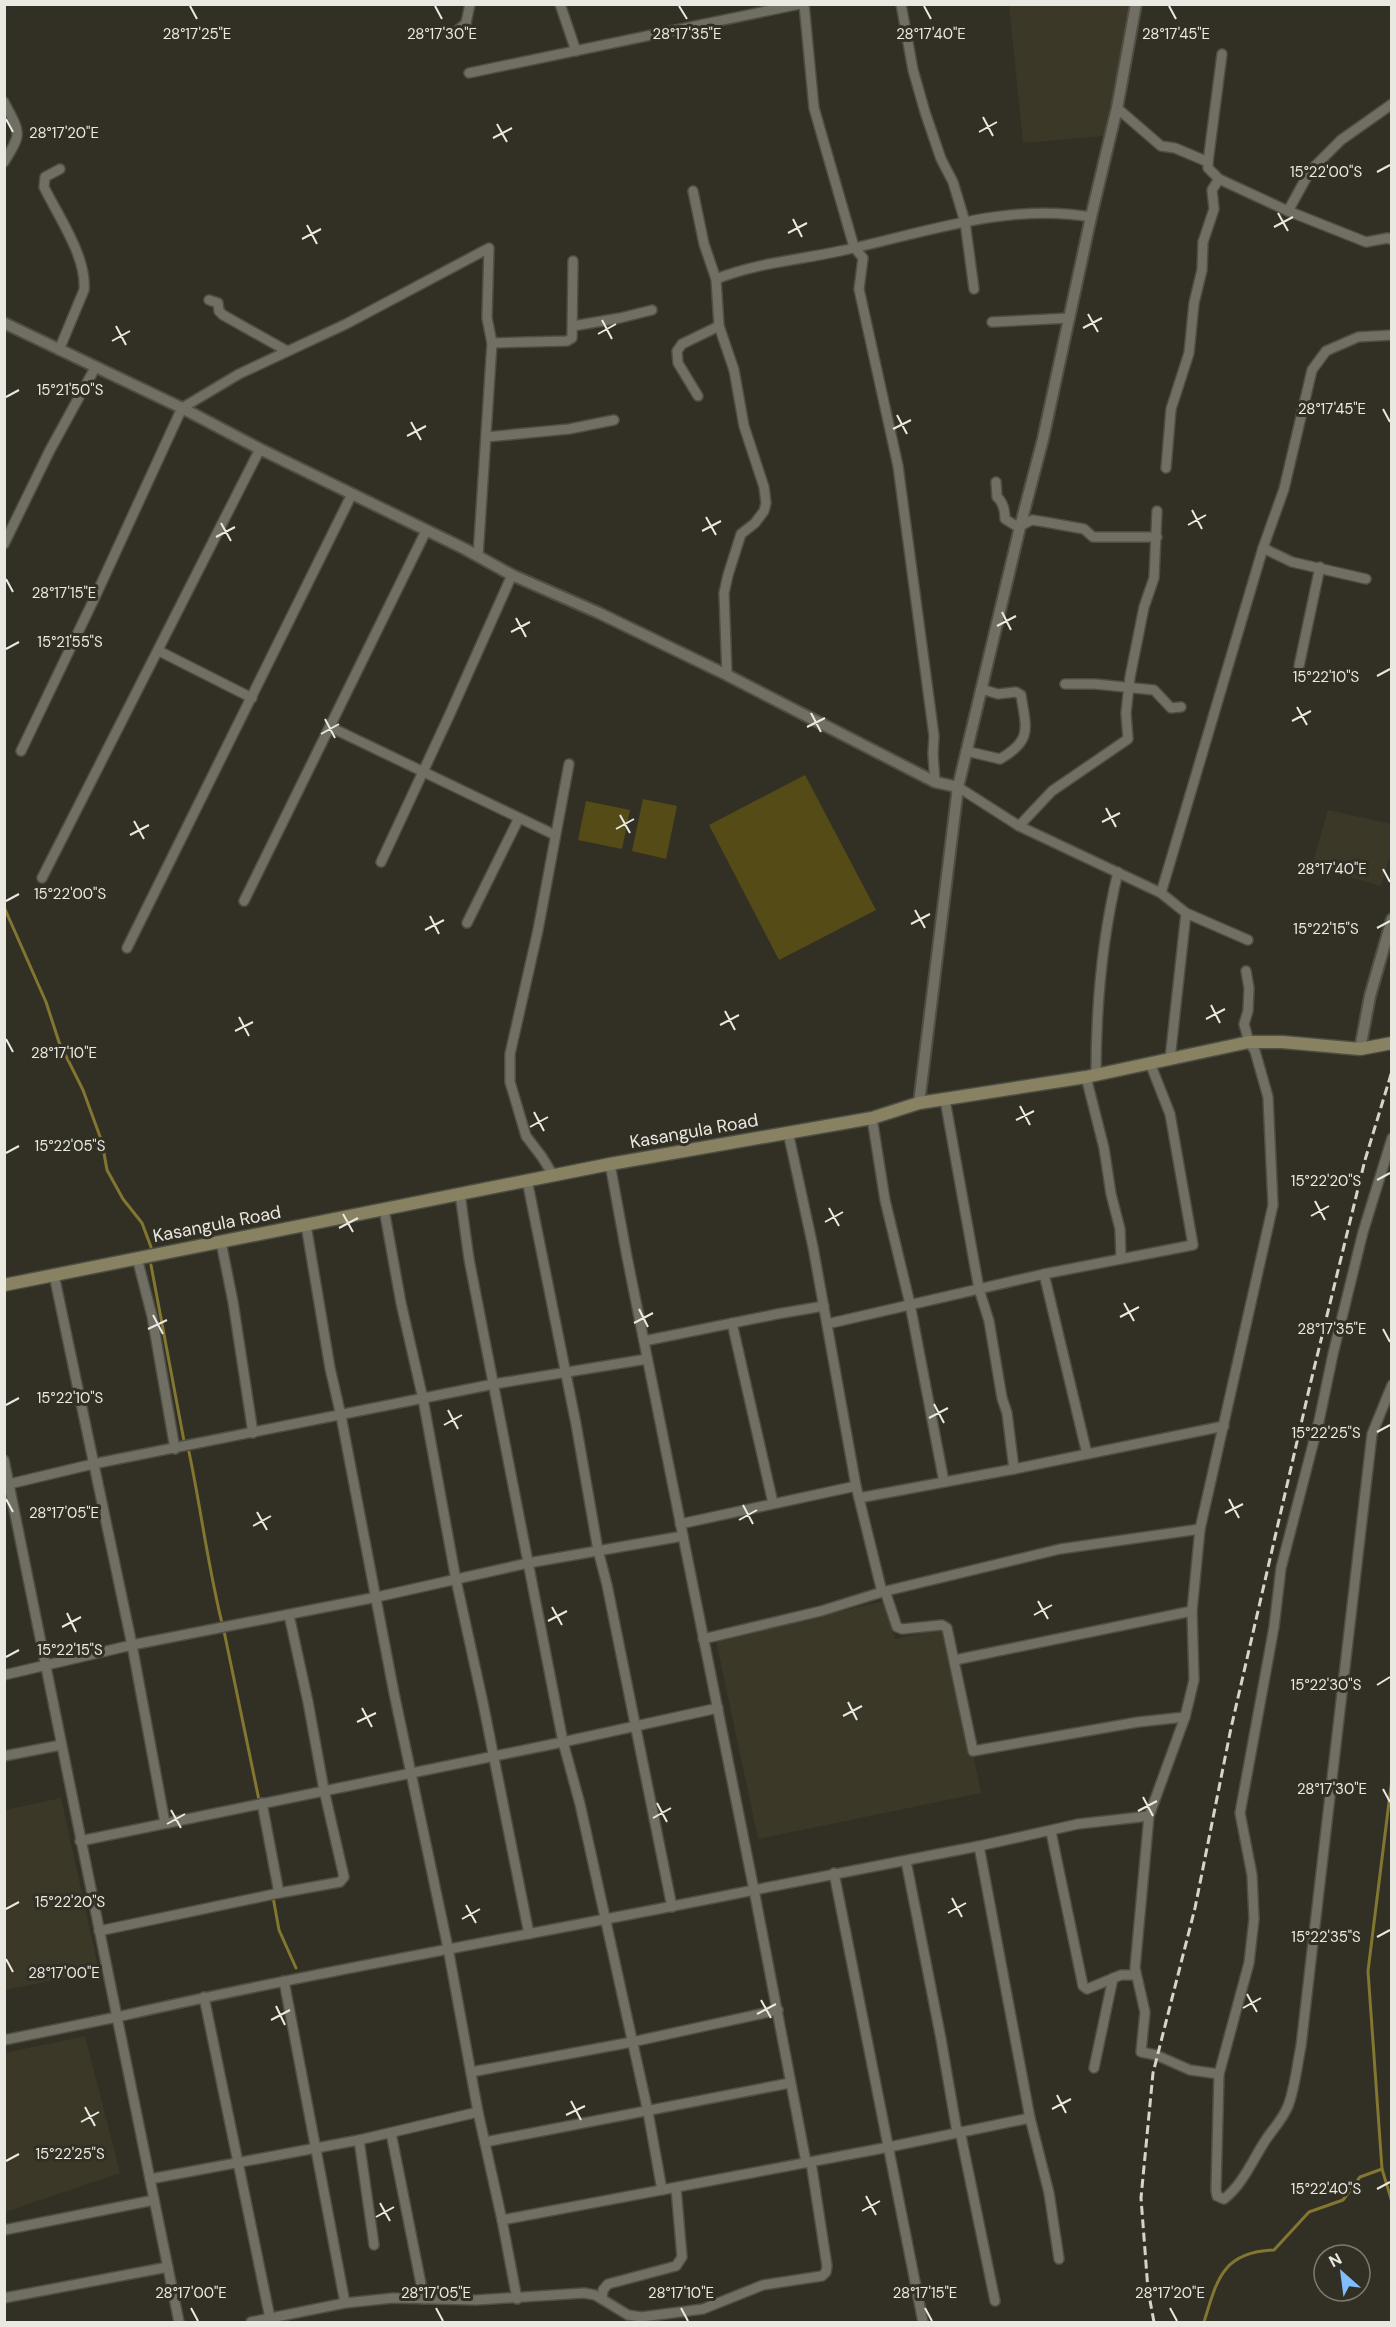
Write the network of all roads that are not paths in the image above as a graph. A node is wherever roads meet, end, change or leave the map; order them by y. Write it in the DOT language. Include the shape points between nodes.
graph roads {
  1 [pos="470,4"];
  2 [pos="560,4"];
  3 [pos="802,4"];
  4 [pos="901,4"];
  5 [pos="1136,4"];
  6 [pos="457,31"];
  7 [pos="576,51"];
  8 [pos="1222,54"];
  9 [pos="469,73"];
  10 [pos="4,102"];
  11 [pos="1392,104"];
  12 [pos="1117,108"];
  13 [pos="4,162"];
  14 [pos="1208,162"];
  15 [pos="60,169"];
  16 [pos="1219,179"];
  17 [pos="693,191"];
  18 [pos="1288,212"];
  19 [pos="1091,216"];
  20 [pos="965,222"];
  21 [pos="1392,240"];
  22 [pos="855,247"];
  23 [pos="573,261"];
  24 [pos="716,279"];
  25 [pos="974,289"];
  26 [pos="209,300"];
  27 [pos="652,310"];
  28 [pos="1070,318"];
  29 [pos="992,322"];
  30 [pos="4,323"];
  31 [pos="573,326"];
  32 [pos="719,326"];
  33 [pos="1392,335"];
  34 [pos="492,343"];
  35 [pos="59,350"];
  36 [pos="287,351"];
  37 [pos="95,368"];
  38 [pos="698,396"];
  39 [pos="182,408"];
  40 [pos="614,420"];
  41 [pos="486,437"];
  42 [pos="260,449"];
  43 [pos="1166,468"];
  44 [pos="996,482"];
  45 [pos="352,494"];
  46 [pos="1157,511"];
  47 [pos="1020,527"];
  48 [pos="426,531"];
  49 [pos="1157,537"];
  50 [pos="4,544"];
  51 [pos="1263,548"];
  52 [pos="478,556"];
  53 [pos="1320,567"];
  54 [pos="512,575"];
  55 [pos="1366,579"];
  56 [pos="159,651"];
  57 [pos="1299,666"];
  58 [pos="727,675"];
  59 [pos="1065,684"];
  60 [pos="1129,688"];
  61 [pos="981,689"];
  62 [pos="252,698"];
  63 [pos="1181,707"];
  64 [pos="330,727"];
  65 [pos="21,751"];
  66 [pos="966,751"];
  67 [pos="569,764"];
  68 [pos="422,772"];
  69 [pos="934,782"];
  70 [pos="958,787"];
  71 [pos="519,818"];
  72 [pos="1019,826"];
  73 [pos="555,835"];
  74 [pos="381,862"];
  75 [pos="1118,872"];
  76 [pos="42,878"];
  77 [pos="1161,893"];
  78 [pos="244,902"];
  79 [pos="1186,912"];
  80 [pos="1392,919"];
  81 [pos="467,923"];
  82 [pos="1248,940"];
  83 [pos="127,948"];
  84 [pos="1246,970"];
  85 [pos="1249,1042"];
  86 [pos="1392,1043"];
  87 [pos="1360,1049"];
  88 [pos="1170,1059"];
  89 [pos="1150,1063"];
  90 [pos="1090,1076"];
  91 [pos="945,1100"];
  92 [pos="919,1103"];
  93 [pos="872,1118"];
  94 [pos="788,1132"];
  95 [pos="1392,1138"];
  96 [pos="610,1164"];
  97 [pos="553,1175"];
  98 [pos="526,1180"];
  99 [pos="460,1194"];
  100 [pos="384,1209"];
  101 [pos="306,1225"];
  102 [pos="221,1242"];
  103 [pos="137,1258"];
  104 [pos="1121,1259"];
  105 [pos="1044,1274"];
  106 [pos="54,1275"];
  107 [pos="4,1285"];
  108 [pos="979,1289"];
  109 [pos="910,1304"];
  110 [pos="824,1306"];
  111 [pos="732,1323"];
  112 [pos="827,1324"];
  113 [pos="644,1341"];
  114 [pos="647,1359"];
  115 [pos="566,1373"];
  116 [pos="494,1384"];
  117 [pos="1392,1385"];
  118 [pos="423,1399"];
  119 [pos="341,1416"];
  120 [pos="1224,1426"];
  121 [pos="253,1433"];
  122 [pos="175,1449"];
  123 [pos="1086,1454"];
  124 [pos="4,1460"];
  125 [pos="93,1464"];
  126 [pos="1014,1469"];
  127 [pos="944,1482"];
  128 [pos="7,1485"];
  129 [pos="856,1486"];
  130 [pos="859,1498"];
  131 [pos="772,1503"];
  132 [pos="680,1524"];
  133 [pos="1200,1529"];
  134 [pos="682,1536"];
  135 [pos="598,1550"];
  136 [pos="528,1563"];
  137 [pos="456,1580"];
  138 [pos="883,1592"];
  139 [pos="377,1598"];
  140 [pos="1192,1611"];
  141 [pos="289,1615"];
  142 [pos="703,1639"];
  143 [pos="132,1645"];
  144 [pos="955,1660"];
  145 [pos="46,1664"];
  146 [pos="4,1675"];
  147 [pos="718,1708"];
  148 [pos="1185,1717"];
  149 [pos="636,1726"];
  150 [pos="563,1742"];
  151 [pos="61,1745"];
  152 [pos="4,1756"];
  153 [pos="494,1756"];
  154 [pos="411,1772"];
  155 [pos="324,1790"];
  156 [pos="262,1803"];
  157 [pos="1149,1816"];
  158 [pos="165,1823"];
  159 [pos="1051,1832"];
  160 [pos="80,1841"];
  161 [pos="979,1846"];
  162 [pos="906,1861"];
  163 [pos="834,1873"];
  164 [pos="754,1890"];
  165 [pos="279,1893"];
  166 [pos="672,1907"];
  167 [pos="605,1919"];
  168 [pos="99,1931"];
  169 [pos="529,1934"];
  170 [pos="448,1948"];
  171 [pos="1135,1975"];
  172 [pos="1113,1978"];
  173 [pos="284,1982"];
  174 [pos="204,1997"];
  175 [pos="778,2010"];
  176 [pos="117,2017"];
  177 [pos="4,2040"];
  178 [pos="632,2042"];
  179 [pos="1094,2068"];
  180 [pos="471,2072"];
  181 [pos="1219,2074"];
  182 [pos="790,2083"];
  183 [pos="478,2112"];
  184 [pos="648,2112"];
  185 [pos="1030,2118"];
  186 [pos="958,2132"];
  187 [pos="391,2133"];
  188 [pos="359,2140"];
  189 [pos="485,2142"];
  190 [pos="315,2147"];
  191 [pos="889,2147"];
  192 [pos="237,2162"];
  193 [pos="808,2162"];
  194 [pos="150,2179"];
  195 [pos="676,2188"];
  196 [pos="662,2190"];
  197 [pos="154,2199"];
  198 [pos="502,2220"];
  199 [pos="4,2230"];
  200 [pos="374,2245"];
  201 [pos="1059,2259"];
  202 [pos="168,2267"];
  203 [pos="4,2298"];
  204 [pos="424,2299"];
  205 [pos="517,2299"];
  206 [pos="602,2299"];
  207 [pos="995,2301"];
  208 [pos="345,2303"];
  209 [pos="270,2318"];
  210 [pos="179,2322"];
  211 [pos="251,2322"];
  212 [pos="923,2322"];
  1 -- 6 [label="street" via="466,23"];
  2 -- 7 [label="street"];
  3 -- 7 [label="street"];
  3 -- 22 [label="street" via="814,108"];
  4 -- 20 [label="street" via="925,112"];
  5 -- 12 [label="street"];
  7 -- 9 [label="street"];
  8 -- 14 [label="street"];
  10 -- 13 [label="street" via="19,133"];
  11 -- 18 [label="street" via="1341,140 1310,171"];
  12 -- 14 [label="street" via="1161,146"];
  12 -- 19 [label="street"];
  14 -- 16 [label="street" via="1208,168"];
  15 -- 35 [label="street" via="45,177 44,187 82,265 85,280"];
  16 -- 18 [label="street"];
  16 -- 43 [label="street" via="1212,190 1214,209 1203,242 1189,353 1171,409"];
  17 -- 24 [label="street"];
  18 -- 21 [label="street" via="1366,242"];
  19 -- 20 [label="street" via="1034,212"];
  19 -- 28 [label="street"];
  20 -- 22 [label="street"];
  20 -- 25 [label="street"];
  22 -- 24 [label="street" via="737,270"];
  22 -- 69 [label="street" via="863,258 859,289 901,488 934,736"];
  23 -- 31 [label="street"];
  24 -- 32 [label="street"];
  26 -- 36 [label="street" via="218,303 223,315"];
  27 -- 31 [label="street"];
  28 -- 29 [label="street"];
  28 -- 47 [label="street"];
  30 -- 35 [label="street"];
  31 -- 34 [label="street" via="572,338 567,341"];
  32 -- 38 [label="street" via="677,351 678,363"];
  32 -- 58 [label="street" via="734,370 744,426 766,503 755,523 741,534 728,575 724,593"];
  33 -- 51 [label="street" via="1358,337 1326,351 1312,370 1284,489"];
  34 -- 36 [label="street" via="487,318 489,248"];
  34 -- 41 [label="street"];
  35 -- 37 [label="street"];
  36 -- 39 [label="street"];
  37 -- 39 [label="street"];
  37 -- 50 [label="street"];
  39 -- 42 [label="street"];
  39 -- 65 [label="street"];
  40 -- 41 [label="street"];
  41 -- 52 [label="street"];
  42 -- 45 [label="street"];
  42 -- 56 [label="street"];
  44 -- 47 [label="street" via="1005,519"];
  45 -- 48 [label="street"];
  45 -- 62 [label="street"];
  46 -- 49 [label="street"];
  47 -- 49 [label="street" via="1032,520 1084,529 1093,537"];
  47 -- 61 [label="street"];
  48 -- 52 [label="street"];
  48 -- 64 [label="street"];
  49 -- 60 [label="street" via="1154,578 1144,607"];
  51 -- 53 [label="street" via="1292,562"];
  51 -- 77 [label="street"];
  52 -- 54 [label="street"];
  53 -- 55 [label="street"];
  53 -- 57 [label="street"];
  54 -- 58 [label="street"];
  54 -- 68 [label="street"];
  56 -- 62 [label="street"];
  56 -- 76 [label="street"];
  58 -- 69 [label="street"];
  59 -- 60 [label="street"];
  60 -- 63 [label="street" via="1154,690 1171,708"];
  60 -- 72 [label="street" via="1125,713 1128,739 1052,791"];
  61 -- 66 [label="street"];
  61 -- 66 [label="street" via="1021,695 1025,735 1000,759"];
  62 -- 83 [label="street"];
  64 -- 68 [label="street"];
  64 -- 78 [label="street"];
  66 -- 70 [label="street"];
  67 -- 73 [label="street"];
  68 -- 71 [label="street"];
  68 -- 74 [label="street"];
  69 -- 70 [label="street"];
  70 -- 72 [label="street"];
  70 -- 92 [label="street"];
  71 -- 73 [label="street"];
  71 -- 81 [label="street"];
  72 -- 75 [label="street"];
  73 -- 97 [label="street" via="510,1054 510,1082 526,1136"];
  75 -- 77 [label="street"];
  75 -- 90 [label="street" via="1106,921"];
  77 -- 79 [label="street"];
  79 -- 82 [label="street"];
  79 -- 88 [label="street"];
  80 -- 87 [label="street"];
  84 -- 85 [label="street" via="1249,988 1244,1024"];
  85 -- 87 [label="main road, Kasangula Road"];
  85 -- 88 [label="main road, Kasangula Road"];
  85 -- 120 [label="street" via="1268,1097 1273,1205"];
  86 -- 87 [label="main road, Kasangula Road"];
  88 -- 89 [label="main road, Kasangula Road"];
  89 -- 90 [label="main road, Kasangula Road"];
  89 -- 104 [label="street" via="1170,1114 1193,1245"];
  90 -- 91 [label="main road, Kasangula Road"];
  90 -- 104 [label="street" via="1120,1229"];
  91 -- 92 [label="main road, Kasangula Road"];
  91 -- 108 [label="street"];
  92 -- 93 [label="main road, Kasangula Road"];
  93 -- 94 [label="main road, Kasangula Road"];
  93 -- 109 [label="street" via="885,1200"];
  94 -- 96 [label="main road, Kasangula Road"];
  94 -- 110 [label="street"];
  95 -- 181 [label="street" via="1363,1232 1281,1568 1240,1813 1254,1897 1250,1952"];
  96 -- 97 [label="main road, Kasangula Road"];
  96 -- 113 [label="street"];
  97 -- 98 [label="main road, Kasangula Road"];
  98 -- 99 [label="main road, Kasangula Road"];
  98 -- 115 [label="street"];
  99 -- 100 [label="main road, Kasangula Road"];
  99 -- 116 [label="street"];
  100 -- 101 [label="main road, Kasangula Road"];
  100 -- 118 [label="street"];
  101 -- 102 [label="main road, Kasangula Road"];
  101 -- 119 [label="street"];
  102 -- 103 [label="main road, Kasangula Road"];
  102 -- 121 [label="street"];
  103 -- 106 [label="main road, Kasangula Road"];
  103 -- 122 [label="street" via="152,1316"];
  104 -- 105 [label="street"];
  105 -- 108 [label="street"];
  105 -- 123 [label="street"];
  106 -- 107 [label="main road, Kasangula Road"];
  106 -- 125 [label="street"];
  108 -- 109 [label="street"];
  108 -- 126 [label="street" via="1007,1413"];
  109 -- 112 [label="street"];
  109 -- 127 [label="street"];
  110 -- 111 [label="street"];
  110 -- 112 [label="street"];
  111 -- 113 [label="street"];
  111 -- 131 [label="street"];
  112 -- 129 [label="street"];
  113 -- 114 [label="street"];
  114 -- 115 [label="street"];
  114 -- 132 [label="street"];
  115 -- 116 [label="street"];
  115 -- 135 [label="street"];
  116 -- 118 [label="street"];
  116 -- 136 [label="street"];
  117 -- 181 [label="street" via="1372,1434 1301,2046 1284,2116 1240,2183 1224,2199 1217,2196 1216,2190"];
  118 -- 119 [label="street"];
  118 -- 137 [label="street"];
  119 -- 121 [label="street"];
  119 -- 139 [label="street"];
  120 -- 123 [label="street"];
  120 -- 133 [label="street"];
  121 -- 122 [label="street"];
  122 -- 125 [label="street"];
  123 -- 126 [label="street"];
  124 -- 128 [label="street"];
  125 -- 128 [label="street"];
  125 -- 143 [label="street"];
  126 -- 127 [label="street"];
  127 -- 130 [label="street"];
  128 -- 145 [label="street"];
  129 -- 130 [label="street"];
  129 -- 131 [label="street"];
  130 -- 138 [label="street"];
  131 -- 132 [label="street"];
  132 -- 134 [label="street"];
  133 -- 138 [label="street" via="1060,1549"];
  133 -- 140 [label="street"];
  134 -- 135 [label="street"];
  134 -- 142 [label="street"];
  135 -- 136 [label="street"];
  135 -- 149 [label="street"];
  136 -- 137 [label="street"];
  136 -- 150 [label="street"];
  137 -- 139 [label="street"];
  137 -- 153 [label="street"];
  138 -- 142 [label="street"];
  138 -- 144 [label="street" via="897,1627 945,1626"];
  139 -- 141 [label="street"];
  139 -- 154 [label="street"];
  140 -- 144 [label="street"];
  140 -- 148 [label="street" via="1194,1680"];
  141 -- 143 [label="street"];
  141 -- 155 [label="street"];
  142 -- 147 [label="street"];
  143 -- 145 [label="street"];
  143 -- 158 [label="street"];
  144 -- 148 [label="street" via="973,1751"];
  145 -- 146 [label="street"];
  145 -- 151 [label="street"];
  147 -- 149 [label="street"];
  147 -- 164 [label="street"];
  148 -- 157 [label="street"];
  149 -- 150 [label="street"];
  149 -- 166 [label="street"];
  150 -- 153 [label="street"];
  150 -- 167 [label="street"];
  151 -- 152 [label="street"];
  151 -- 160 [label="street"];
  153 -- 154 [label="street"];
  153 -- 169 [label="street"];
  154 -- 155 [label="street"];
  154 -- 170 [label="street"];
  155 -- 156 [label="street"];
  155 -- 165 [label="street" via="344,1877 340,1882"];
  156 -- 158 [label="street"];
  156 -- 165 [label="street"];
  157 -- 159 [label="street" via="1078,1824"];
  157 -- 171 [label="street"];
  158 -- 160 [label="street"];
  159 -- 161 [label="street"];
  159 -- 172 [label="street" via="1080,1980 1087,1989"];
  160 -- 168 [label="street"];
  161 -- 162 [label="street"];
  161 -- 185 [label="street"];
  162 -- 163 [label="street"];
  162 -- 186 [label="street"];
  163 -- 164 [label="street"];
  163 -- 191 [label="street"];
  164 -- 166 [label="street"];
  164 -- 175 [label="street"];
  165 -- 168 [label="street"];
  166 -- 167 [label="street"];
  167 -- 169 [label="street"];
  167 -- 178 [label="street"];
  168 -- 176 [label="street"];
  169 -- 170 [label="street"];
  170 -- 173 [label="street"];
  170 -- 180 [label="street"];
  171 -- 172 [label="street"];
  171 -- 181 [label="street" via="1144,2013 1141,2052 1190,2070"];
  172 -- 179 [label="street"];
  173 -- 174 [label="street"];
  173 -- 190 [label="street"];
  174 -- 176 [label="street"];
  174 -- 192 [label="street"];
  175 -- 178 [label="street"];
  175 -- 182 [label="street"];
  176 -- 177 [label="street"];
  176 -- 194 [label="street"];
  178 -- 180 [label="street"];
  178 -- 184 [label="street"];
  180 -- 183 [label="street"];
  182 -- 184 [label="street"];
  182 -- 193 [label="street"];
  183 -- 187 [label="street"];
  183 -- 189 [label="street"];
  184 -- 189 [label="street"];
  184 -- 196 [label="street"];
  185 -- 186 [label="street"];
  185 -- 201 [label="street" via="1049,2193"];
  186 -- 191 [label="street"];
  186 -- 207 [label="street"];
  187 -- 188 [label="street"];
  187 -- 204 [label="street"];
  188 -- 190 [label="street"];
  188 -- 200 [label="street"];
  189 -- 198 [label="street"];
  190 -- 192 [label="street"];
  190 -- 208 [label="street"];
  191 -- 193 [label="street"];
  191 -- 212 [label="street"];
  192 -- 194 [label="street"];
  192 -- 209 [label="street"];
  193 -- 195 [label="street"];
  193 -- 206 [label="street" via="827,2266 822,2276 763,2285 703,2309 641,2317 628,2315"];
  194 -- 197 [label="street"];
  195 -- 196 [label="street"];
  195 -- 206 [label="street" via="681,2262 608,2284"];
  196 -- 198 [label="street"];
  197 -- 199 [label="street"];
  197 -- 202 [label="street"];
  198 -- 205 [label="street"];
  202 -- 203 [label="street"];
  202 -- 210 [label="street"];
  204 -- 205 [label="street"];
  204 -- 208 [label="street"];
  205 -- 206 [label="street" via="584,2293"];
  208 -- 209 [label="street"];
  209 -- 211 [label="street"];
}
